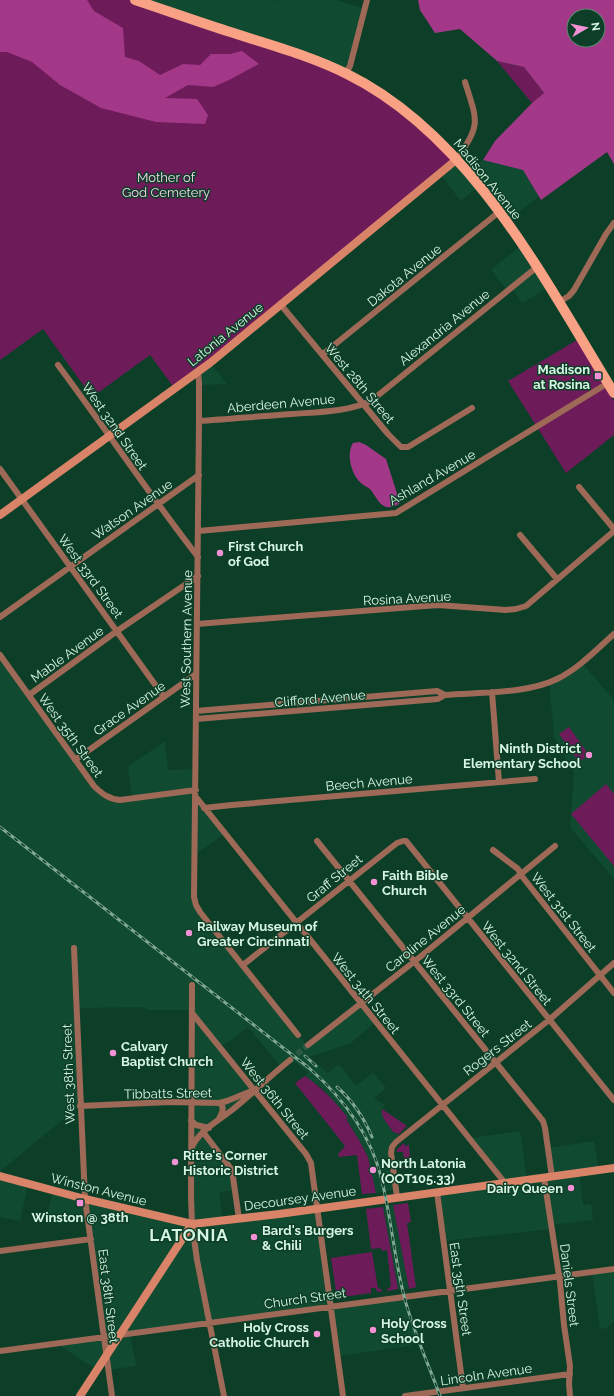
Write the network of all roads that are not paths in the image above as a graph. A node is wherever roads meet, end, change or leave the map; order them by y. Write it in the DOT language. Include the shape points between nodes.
graph roads {
  1 [pos="135,0"];
  2 [pos="367,0"];
  3 [pos="346,73"];
  4 [pos="465,82"];
  5 [pos="456,160"];
  6 [pos="499,212"];
  7 [pos="614,223"];
  8 [pos="537,267"];
  9 [pos="559,302"];
  10 [pos="281,305"];
  11 [pos="323,354"];
  12 [pos="58,365"];
  13 [pos="198,372"];
  14 [pos="608,383"];
  15 [pos="614,393"];
  16 [pos="364,404"];
  17 [pos="472,408"];
  18 [pos="200,421"];
  19 [pos="110,436"];
  20 [pos="0,469"];
  21 [pos="199,475"];
  22 [pos="579,487"];
  23 [pos="22,499"];
  24 [pos="158,504"];
  25 [pos="0,515"];
  26 [pos="614,530"];
  27 [pos="198,531"];
  28 [pos="520,535"];
  29 [pos="198,557"];
  30 [pos="70,567"];
  31 [pos="198,576"];
  32 [pos="557,579"];
  33 [pos="0,617"];
  34 [pos="197,624"];
  35 [pos="117,631"];
  36 [pos="614,634"];
  37 [pos="0,654"];
  38 [pos="196,674"];
  39 [pos="492,692"];
  40 [pos="29,695"];
  41 [pos="445,695"];
  42 [pos="164,697"];
  43 [pos="196,711"];
  44 [pos="196,719"];
  45 [pos="75,760"];
  46 [pos="535,779"];
  47 [pos="499,782"];
  48 [pos="196,790"];
  49 [pos="196,797"];
  50 [pos="204,808"];
  51 [pos="317,841"];
  52 [pos="403,841"];
  53 [pos="555,846"];
  54 [pos="493,850"];
  55 [pos="521,875"];
  56 [pos="349,880"];
  57 [pos="467,918"];
  58 [pos="296,923"];
  59 [pos="74,948"];
  60 [pos="414,961"];
  61 [pos="614,964"];
  62 [pos="242,965"];
  63 [pos="600,975"];
  64 [pos="192,985"];
  65 [pos="614,993"];
  66 [pos="361,1004"];
  67 [pos="192,1013"];
  68 [pos="549,1020"];
  69 [pos="298,1035"];
  70 [pos="308,1045"];
  71 [pos="290,1060"];
  72 [pos="496,1063"];
  73 [pos="254,1090"];
  74 [pos="614,1100"];
  75 [pos="191,1103"];
  76 [pos="220,1103"];
  77 [pos="443,1104"];
  78 [pos="80,1106"];
  79 [pos="191,1120"];
  80 [pos="219,1120"];
  81 [pos="209,1128"];
  82 [pos="203,1132"];
  83 [pos="192,1149"];
  84 [pos="614,1168"];
  85 [pos="0,1176"];
  86 [pos="548,1177"];
  87 [pos="505,1183"];
  88 [pos="437,1192"];
  89 [pos="397,1197"];
  90 [pos="85,1199"];
  91 [pos="318,1208"];
  92 [pos="239,1219"];
  93 [pos="192,1224"];
  94 [pos="91,1239"];
  95 [pos="0,1251"];
  96 [pos="614,1269"];
  97 [pos="559,1276"];
  98 [pos="450,1291"];
  99 [pos="331,1306"];
  100 [pos="210,1323"];
  101 [pos="119,1335"];
  102 [pos="104,1337"];
  103 [pos="0,1351"];
  104 [pos="106,1357"];
  105 [pos="570,1374"];
  106 [pos="463,1388"];
  107 [pos="80,1396"];
  108 [pos="112,1396"];
  109 [pos="224,1396"];
  110 [pos="343,1396"];
  111 [pos="405,1396"];
  112 [pos="570,1396"];
  1 -- 3 [label="main road, Madison Avenue" via="280,48"];
  2 -- 3 [label="street"];
  3 -- 5 [label="main road, Madison Avenue" via="402,109 442,144"];
  4 -- 5 [label="street" via="476,121 475,129"];
  5 -- 6 [label="main road, Madison Avenue"];
  5 -- 10 [label="main road, Latonia Avenue"];
  6 -- 8 [label="main road, Madison Avenue"];
  6 -- 11 [label="street, Dakota Avenue"];
  7 -- 9 [label="street" via="574,290"];
  8 -- 9 [label="main road, Madison Avenue"];
  8 -- 16 [label="street, Alexandria Avenue"];
  9 -- 14 [label="main road, Madison Avenue"];
  10 -- 11 [label="street, West 28th Street"];
  10 -- 13 [label="main road, Latonia Avenue"];
  11 -- 16 [label="street, West 28th Street"];
  12 -- 19 [label="street, West 32nd Street"];
  13 -- 18 [label="street, West Southern Avenue"];
  13 -- 19 [label="main road, Latonia Avenue"];
  14 -- 15 [label="main road, Madison Avenue"];
  14 -- 27 [label="street, Ashland Avenue" via="396,513"];
  16 -- 17 [label="street, West 28th Street" via="401,447 408,447"];
  16 -- 18 [label="street, Aberdeen Avenue" via="314,412"];
  18 -- 21 [label="street, West Southern Avenue"];
  19 -- 23 [label="main road, Latonia Avenue"];
  19 -- 24 [label="street, West 32nd Street"];
  20 -- 23 [label="street, West 33rd Street"];
  21 -- 24 [label="street, Watson Avenue"];
  21 -- 27 [label="street, West Southern Avenue"];
  22 -- 26 [label="street"];
  23 -- 25 [label="main road, Latonia Avenue"];
  23 -- 30 [label="street, West 33rd Street"];
  24 -- 29 [label="street, West 32nd Street"];
  24 -- 30 [label="street, Watson Avenue"];
  26 -- 32 [label="street, Rosina Avenue"];
  27 -- 29 [label="street, West Southern Avenue"];
  28 -- 32 [label="street"];
  29 -- 31 [label="street, West Southern Avenue"];
  30 -- 33 [label="street, Watson Avenue"];
  30 -- 35 [label="street, West 33rd Street"];
  31 -- 34 [label="street, West Southern Avenue"];
  31 -- 35 [label="street, Mable Avenue"];
  32 -- 34 [label="street, Rosina Avenue" via="526,606 516,609 438,605"];
  34 -- 38 [label="street, West Southern Avenue"];
  35 -- 40 [label="street, Mable Avenue"];
  35 -- 42 [label="street, West 33rd Street"];
  36 -- 39 [label="street, Clifford Avenue" via="557,679 532,688"];
  37 -- 40 [label="street, West 35th Street"];
  38 -- 42 [label="street, Grace Avenue"];
  38 -- 43 [label="street, West Southern Avenue"];
  39 -- 41 [label="street, Clifford Avenue"];
  39 -- 47 [label="street"];
  40 -- 45 [label="street, West 35th Street"];
  41 -- 43 [label="street, Clifford Avenue" via="437,691"];
  41 -- 44 [label="street, Clifford Avenue" via="438,698"];
  42 -- 45 [label="street, Grace Avenue"];
  43 -- 44 [label="street, West Southern Avenue"];
  44 -- 48 [label="street, West Southern Avenue"];
  45 -- 48 [label="street, West 35th Street" via="97,789 110,798 120,800"];
  46 -- 47 [label="street, Beech Avenue"];
  47 -- 50 [label="street, Beech Avenue"];
  48 -- 49 [label="street, West Southern Avenue"];
  49 -- 50 [label="street, West 34th Street"];
  49 -- 62 [label="street, West Southern Avenue" via="196,905"];
  50 -- 58 [label="street, West 34th Street"];
  51 -- 56 [label="street, West 33rd Street"];
  52 -- 56 [label="street, Graff Street" via="397,842"];
  52 -- 57 [label="street, West 32nd Street" via="409,845"];
  53 -- 55 [label="street, Caroline Avenue"];
  54 -- 55 [label="street, West 31st Street" via="518,869"];
  55 -- 57 [label="street, Caroline Avenue"];
  55 -- 63 [label="street, West 31st Street"];
  56 -- 58 [label="street, Graff Street"];
  56 -- 60 [label="street, West 33rd Street"];
  57 -- 60 [label="street, Caroline Avenue"];
  57 -- 68 [label="street, West 32nd Street"];
  58 -- 62 [label="street, Graff Street"];
  58 -- 66 [label="street, West 34th Street"];
  59 -- 78 [label="street, West 38th Street"];
  60 -- 66 [label="street, Caroline Avenue"];
  60 -- 72 [label="street, West 33rd Street"];
  61 -- 63 [label="street, Rogers Street"];
  62 -- 69 [label="street"];
  63 -- 65 [label="street, West 31st Street"];
  63 -- 68 [label="street, Rogers Street"];
  64 -- 67 [label="street"];
  66 -- 70 [label="street, Caroline Avenue"];
  66 -- 77 [label="street, West 34th Street"];
  67 -- 73 [label="street, West 36th Street"];
  67 -- 75 [label="street"];
  68 -- 72 [label="street, Rogers Street"];
  68 -- 74 [label="street, West 32nd Street"];
  71 -- 73 [label="street"];
  72 -- 77 [label="street, Rogers Street"];
  72 -- 86 [label="street, West 33rd Street" via="543,1121"];
  73 -- 76 [label="street, Tibbatts Street"];
  73 -- 80 [label="street"];
  73 -- 91 [label="street, West 36th Street" via="310,1161"];
  75 -- 76 [label="street, Tibbatts Street"];
  75 -- 78 [label="street, Tibbatts Street"];
  75 -- 79 [label="street"];
  76 -- 80 [label="street" via="223,1108"];
  77 -- 87 [label="street, West 34th Street"];
  77 -- 89 [label="street, Rogers Street" via="392,1146"];
  78 -- 90 [label="street, West 38th Street"];
  79 -- 81 [label="street" via="196,1125"];
  79 -- 83 [label="street"];
  80 -- 81 [label="street"];
  81 -- 82 [label="street"];
  82 -- 83 [label="street"];
  82 -- 92 [label="street" via="232,1170"];
  83 -- 93 [label="street"];
  84 -- 86 [label="main road, Decoursey Avenue"];
  85 -- 90 [label="main road, Winston Avenue"];
  86 -- 87 [label="main road, Decoursey Avenue"];
  86 -- 97 [label="street, Daniels Street"];
  87 -- 88 [label="main road, Decoursey Avenue"];
  88 -- 89 [label="main road, Decoursey Avenue"];
  88 -- 98 [label="street, East 35th Street"];
  89 -- 91 [label="main road, Decoursey Avenue"];
  90 -- 93 [label="main road, Winston Avenue"];
  90 -- 94 [label="street, East 38th Street"];
  91 -- 92 [label="main road, Decoursey Avenue"];
  91 -- 99 [label="street, West 36th Street"];
  92 -- 93 [label="main road, Decoursey Avenue"];
  93 -- 100 [label="street"];
  93 -- 101 [label="main road"];
  94 -- 95 [label="street"];
  94 -- 102 [label="street, East 38th Street"];
  96 -- 97 [label="street, Church Street"];
  97 -- 98 [label="street, Church Street"];
  97 -- 105 [label="street, Daniels Street"];
  98 -- 99 [label="street, Church Street"];
  98 -- 106 [label="street, East 35th Street"];
  99 -- 100 [label="street, Church Street"];
  99 -- 110 [label="street, West 36th Street"];
  100 -- 101 [label="street, Church Street"];
  100 -- 109 [label="street"];
  101 -- 102 [label="street, Church Street"];
  101 -- 104 [label="main road"];
  102 -- 103 [label="street, Church Street"];
  102 -- 104 [label="street, East 38th Street"];
  104 -- 107 [label="main road"];
  104 -- 108 [label="street, East 38th Street"];
  105 -- 106 [label="street, Lincoln Avenue"];
  105 -- 112 [label="street, Daniels Street"];
  106 -- 111 [label="street, Lincoln Avenue"];
}
